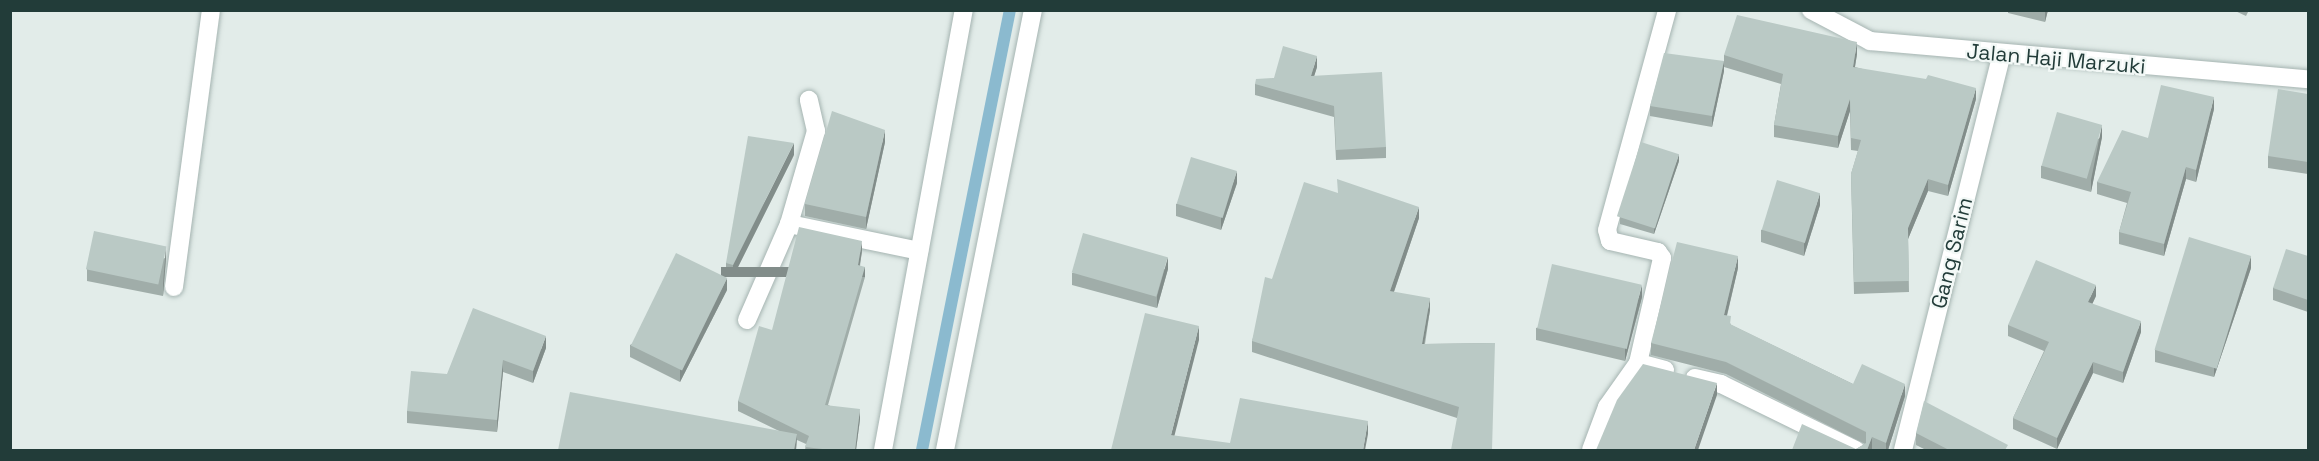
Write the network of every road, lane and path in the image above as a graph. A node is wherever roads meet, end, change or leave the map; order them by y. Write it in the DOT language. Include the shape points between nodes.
graph roads {
  1 [pos="211,10"];
  2 [pos="964,10"];
  3 [pos="1033,10"];
  4 [pos="1667,10"];
  5 [pos="1811,10"];
  6 [pos="2001,56"];
  7 [pos="2308,79"];
  8 [pos="809,100"];
  9 [pos="789,224"];
  10 [pos="920,251"];
  11 [pos="174,287"];
  12 [pos="747,320"];
  13 [pos="1638,363"];
  14 [pos="884,450"];
  15 [pos="945,450"];
  16 [pos="1591,450"];
  17 [pos="1857,450"];
  18 [pos="1903,450"];
  1 -- 11 [label="street"];
  2 -- 10 [label="street"];
  3 -- 15 [label="street"];
  4 -- 13 [label="street" via="1607,230 1610,241 1658,252 1662,258"];
  5 -- 6 [label="street, Jalan Haji Marzuki" via="1870,41"];
  6 -- 7 [label="street, Jalan Haji Marzuki"];
  6 -- 18 [label="street, Gang Sarim"];
  8 -- 9 [label="street" via="816,131"];
  9 -- 10 [label="street"];
  9 -- 12 [label="street"];
  10 -- 14 [label="street"];
  13 -- 16 [label="street" via="1607,407"];
  13 -- 17 [label="street" via="1721,384"];
}
